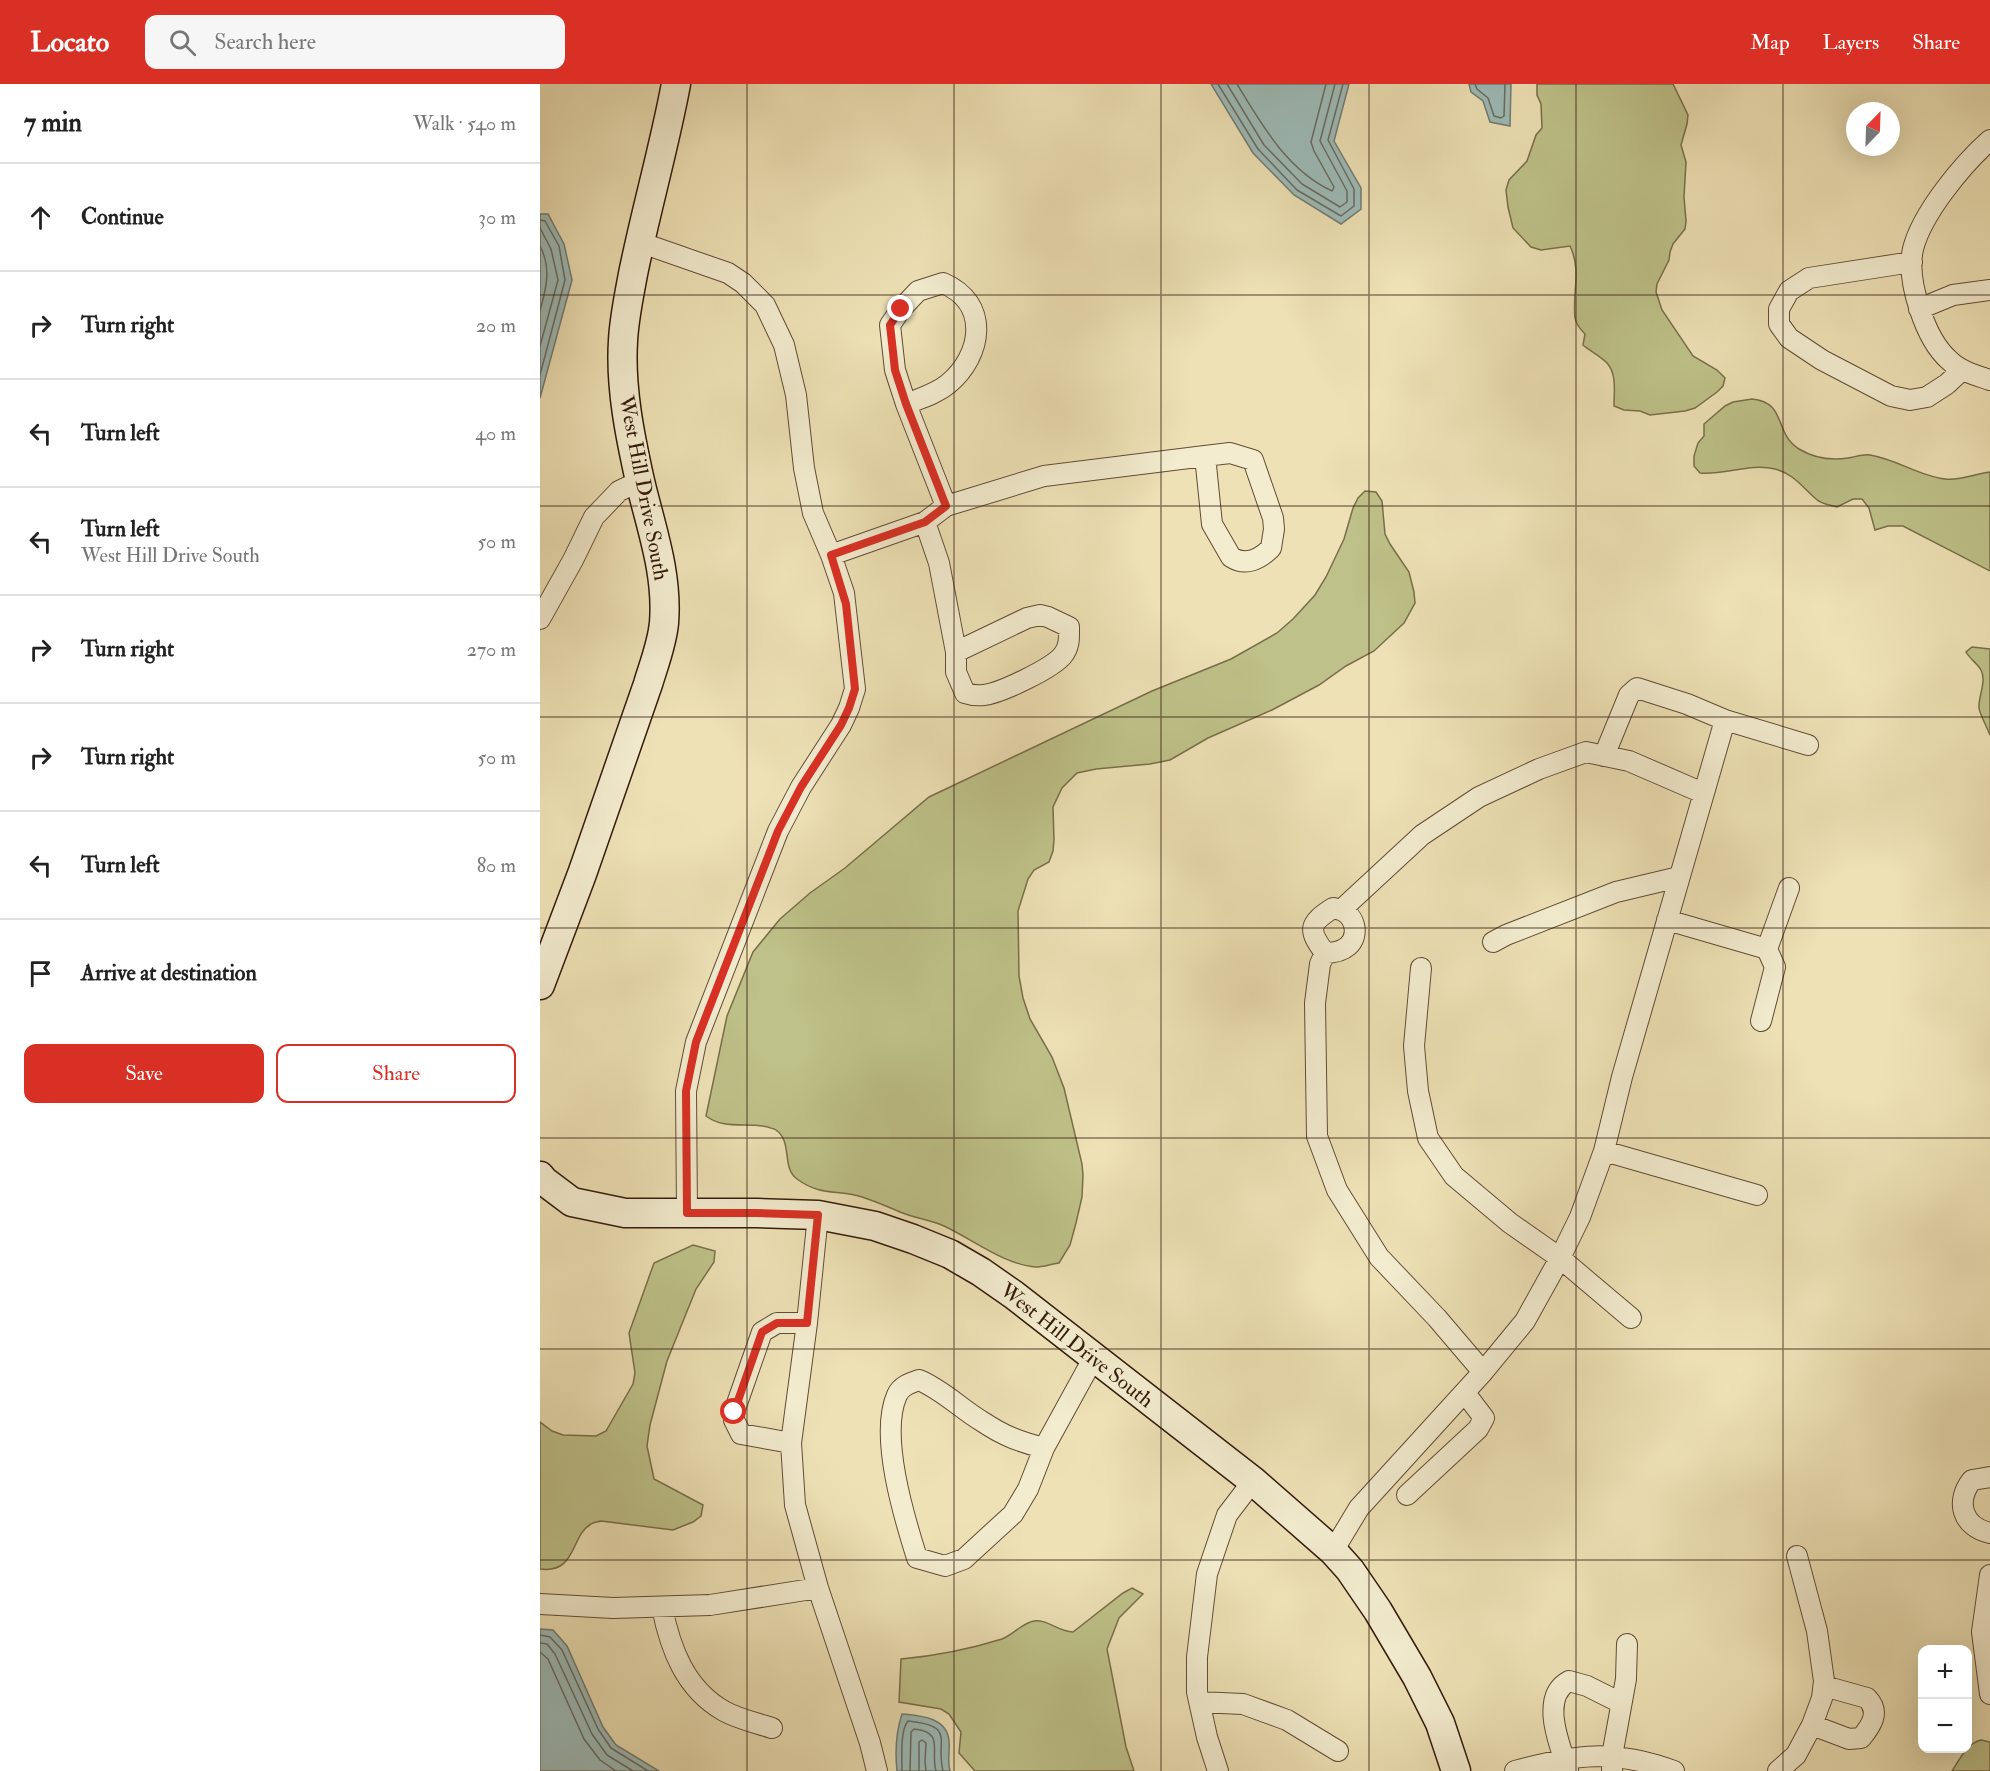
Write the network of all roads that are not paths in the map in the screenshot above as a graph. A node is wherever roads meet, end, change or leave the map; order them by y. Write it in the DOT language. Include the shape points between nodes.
graph roads {
  1 [pos="676,84"];
  2 [pos="1990,140"];
  3 [pos="639,242"];
  4 [pos="1912,261"];
  5 [pos="1990,290"];
  6 [pos="1919,309"];
  7 [pos="1962,370"];
  8 [pos="1990,380"];
  9 [pos="906,404"];
  10 [pos="1205,456"];
  11 [pos="640,481"];
  12 [pos="946,506"];
  13 [pos="925,522"];
  14 [pos="831,555"];
  15 [pos="540,619"];
  16 [pos="956,652"];
  17 [pos="1725,720"];
  18 [pos="1808,745"];
  19 [pos="1605,756"];
  20 [pos="1704,793"];
  21 [pos="1679,877"];
  22 [pos="1789,888"];
  23 [pos="1341,910"];
  24 [pos="1667,920"];
  25 [pos="1492,942"];
  26 [pos="1767,950"];
  27 [pos="1324,953"];
  28 [pos="1421,968"];
  29 [pos="540,985"];
  30 [pos="1761,1021"];
  31 [pos="1604,1151"];
  32 [pos="540,1176"];
  33 [pos="1757,1195"];
  34 [pos="687,1213"];
  35 [pos="818,1215"];
  36 [pos="1560,1258"];
  37 [pos="1631,1318"];
  38 [pos="807,1323"];
  39 [pos="1094,1357"];
  40 [pos="1483,1372"];
  41 [pos="1465,1393"];
  42 [pos="791,1443"];
  43 [pos="1044,1448"];
  44 [pos="1990,1477"];
  45 [pos="1253,1481"];
  46 [pos="1407,1496"];
  47 [pos="1990,1533"];
  48 [pos="1333,1551"];
  49 [pos="1797,1556"];
  50 [pos="1990,1575"];
  51 [pos="818,1588"];
  52 [pos="540,1604"];
  53 [pos="662,1607"];
  54 [pos="1627,1644"];
  55 [pos="1824,1686"];
  56 [pos="1990,1694"];
  57 [pos="1199,1702"];
  58 [pos="1621,1703"];
  59 [pos="1812,1725"];
  60 [pos="772,1728"];
  61 [pos="1338,1751"];
  62 [pos="1612,1764"];
  63 [pos="1566,1765"];
  64 [pos="877,1771"];
  65 [pos="1218,1771"];
  66 [pos="1456,1771"];
  67 [pos="1515,1771"];
  68 [pos="1674,1771"];
  69 [pos="1778,1771"];
  1 -- 3 [label="street, West Hill Drive South"];
  2 -- 4 [label="street" via="1936,202 1913,248"];
  3 -- 11 [label="street, West Hill Drive South" via="623,342 629,422"];
  3 -- 14 [label="street" via="728,273 765,305 784,345 796,395 813,513"];
  4 -- 6 [label="street"];
  4 -- 7 [label="street" via="1809,278 1790,291 1779,309 1779,324 1790,338 1822,360 1891,396 1910,400 1927,397"];
  5 -- 6 [label="street" via="1953,295"];
  6 -- 7 [label="street" via="1937,345"];
  7 -- 8 [label="street"];
  9 -- 9 [label="street" via="895,370 890,325 918,291 943,283 962,294 972,308 977,340 948,383"];
  9 -- 12 [label="street"];
  10 -- 10 [label="street" via="1230,453 1253,460 1274,529 1271,548 1253,562 1231,557 1212,524"];
  10 -- 12 [label="street" via="1044,476"];
  11 -- 15 [label="street" via="619,491 594,517"];
  11 -- 29 [label="street, West Hill Drive South" via="662,568 664,625 648,684"];
  12 -- 13 [label="street"];
  13 -- 14 [label="street"];
  13 -- 16 [label="street" via="939,563"];
  14 -- 34 [label="street" via="846,604 855,689 841,725 778,831 696,1042 686,1091"];
  16 -- 16 [label="street" via="956,672 965,693 986,695 1055,662 1067,647 1069,627 1048,616 1033,616"];
  17 -- 18 [label="street"];
  17 -- 19 [label="street" via="1637,687 1629,695"];
  17 -- 20 [label="street"];
  19 -- 20 [label="street" via="1629,761"];
  19 -- 23 [label="street" via="1586,752 1539,768 1479,797 1422,835"];
  20 -- 21 [label="street"];
  21 -- 24 [label="street"];
  21 -- 25 [label="street" via="1616,892"];
  22 -- 26 [label="street"];
  23 -- 27 [label="street" via="1333,908 1319,917 1312,931"];
  23 -- 27 [label="street" via="1354,921 1354,937 1336,953"];
  24 -- 26 [label="street"];
  24 -- 31 [label="street"];
  26 -- 30 [label="street" via="1775,967"];
  27 -- 40 [label="street" via="1315,1003 1317,1136 1336,1190 1379,1257"];
  28 -- 36 [label="street" via="1414,1046 1428,1138 1454,1176"];
  31 -- 33 [label="street"];
  31 -- 36 [label="street"];
  32 -- 34 [label="street, West Hill Drive South" via="572,1202 625,1214"];
  34 -- 35 [label="street, West Hill Drive South"];
  35 -- 38 [label="street"];
  35 -- 39 [label="street, West Hill Drive South" via="875,1226 950,1254 1014,1294"];
  36 -- 37 [label="street"];
  36 -- 40 [label="street" via="1525,1321"];
  38 -- 42 [label="street"];
  38 -- 42 [label="street" via="777,1323 762,1332 734,1412 741,1434"];
  39 -- 43 [label="street"];
  39 -- 45 [label="street, West Hill Drive South"];
  40 -- 41 [label="street"];
  41 -- 46 [label="street" via="1484,1418 1478,1429"];
  41 -- 48 [label="street" via="1359,1508"];
  42 -- 51 [label="street" via="795,1505"];
  43 -- 43 [label="street" via="1013,1514 964,1559 945,1566 917,1558 894,1473 890,1421 897,1393 906,1385 919,1380 931,1385 1013,1440"];
  44 -- 47 [label="street" via="1972,1480 1962,1498 1968,1520"];
  45 -- 48 [label="street, West Hill Drive South"];
  45 -- 57 [label="street" via="1227,1515 1207,1574 1197,1657"];
  48 -- 66 [label="street, West Hill Drive South" via="1350,1570 1407,1658 1440,1723"];
  49 -- 55 [label="street" via="1817,1631"];
  50 -- 56 [label="street" via="1982,1632"];
  51 -- 53 [label="street" via="710,1605"];
  51 -- 64 [label="street"];
  52 -- 53 [label="street"];
  53 -- 60 [label="street" via="668,1637 682,1671 703,1696 725,1712"];
  54 -- 58 [label="street"];
  55 -- 59 [label="street"];
  55 -- 59 [label="street" via="1867,1698 1874,1713 1872,1725 1861,1738 1849,1739"];
  57 -- 61 [label="street" via="1243,1704 1287,1720"];
  57 -- 65 [label="street"];
  58 -- 62 [label="street"];
  58 -- 63 [label="street" via="1587,1686 1569,1681 1563,1684 1553,1707"];
  59 -- 69 [label="street" via="1796,1755"];
  62 -- 63 [label="street" via="1592,1756"];
  62 -- 68 [label="street" via="1623,1757"];
  63 -- 67 [label="street"];
}
